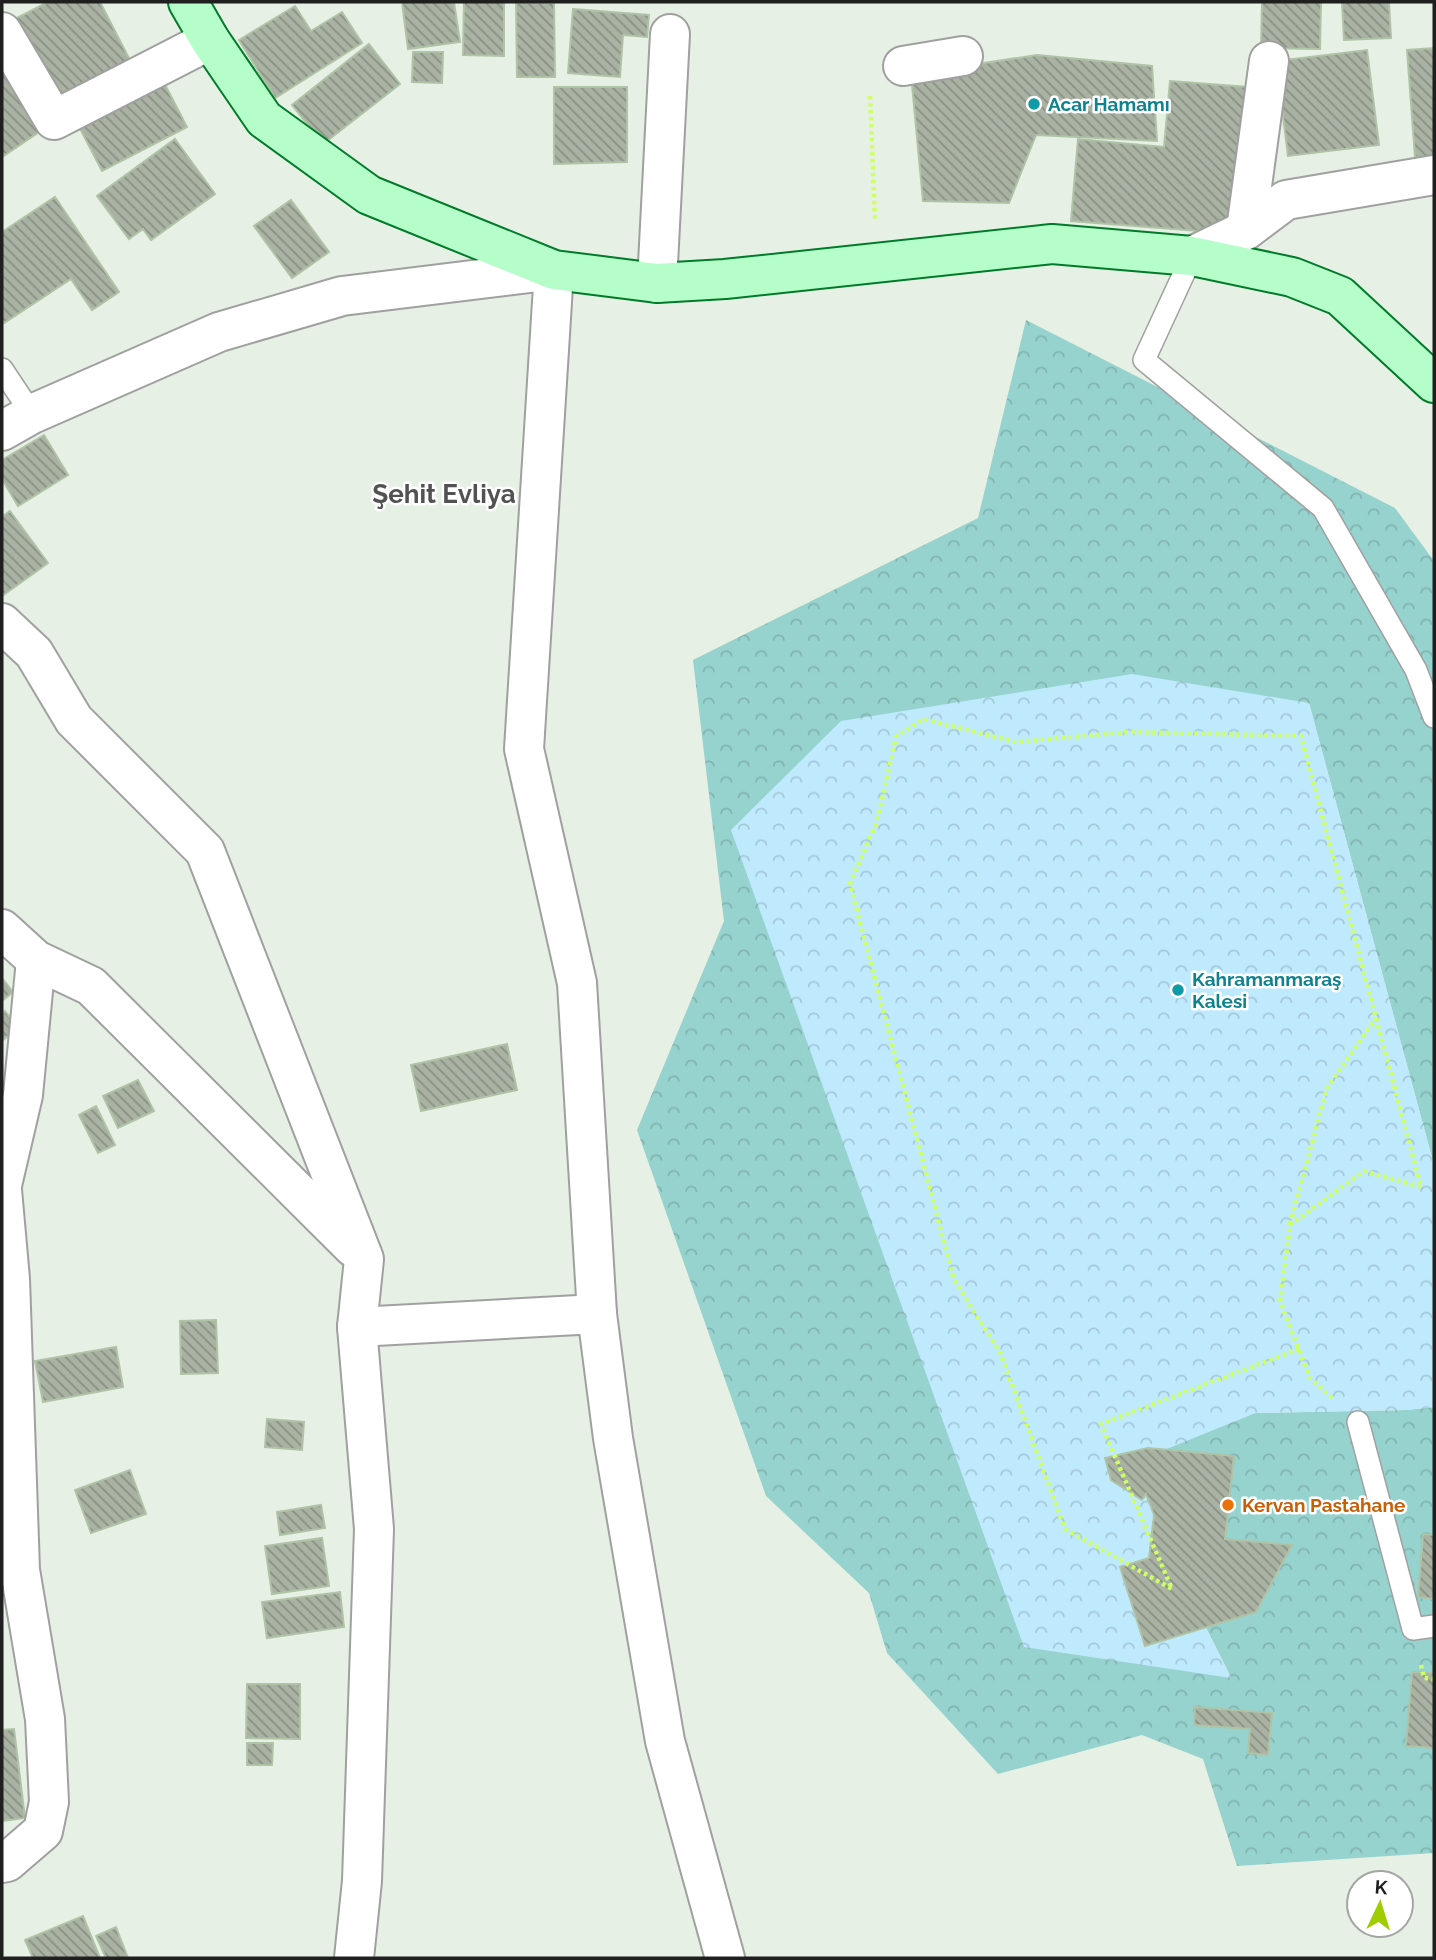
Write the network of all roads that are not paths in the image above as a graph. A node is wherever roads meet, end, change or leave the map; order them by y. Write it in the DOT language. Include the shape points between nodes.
graph roads {
  1 [pos="188,2"];
  2 [pos="2,32"];
  3 [pos="670,34"];
  4 [pos="210,40"];
  5 [pos="963,56"];
  6 [pos="1269,61"];
  7 [pos="903,66"];
  8 [pos="1434,175"];
  9 [pos="1245,230"];
  10 [pos="1192,256"];
  11 [pos="554,270"];
  12 [pos="657,283"];
  13 [pos="2,369"];
  14 [pos="1434,383"];
  15 [pos="17,423"];
  16 [pos="2,623"];
  17 [pos="1434,717"];
  18 [pos="2,929"];
  19 [pos="36,960"];
  20 [pos="2,1187"];
  21 [pos="364,1259"];
  22 [pos="597,1314"];
  23 [pos="357,1327"];
  24 [pos="1358,1422"];
  25 [pos="1434,1626"];
  26 [pos="2,1863"];
  27 [pos="354,1958"];
  28 [pos="725,1958"];
  1 -- 4 [label="street"];
  2 -- 4 [label="street" via="54,120"];
  3 -- 12 [label="street"];
  4 -- 11 [label="street" via="264,119 369,195"];
  5 -- 7 [label="street"];
  6 -- 9 [label="street"];
  8 -- 9 [label="street" via="1286,200"];
  9 -- 10 [label="street"];
  10 -- 12 [label="street" via="1052,244"];
  10 -- 14 [label="street" via="1292,277 1340,296"];
  10 -- 17 [label="lane" via="1144,360 1323,508 1416,670"];
  11 -- 12 [label="street"];
  11 -- 15 [label="street" via="342,296 219,332"];
  11 -- 22 [label="street" via="524,750 577,983"];
  13 -- 15 [label="lane"];
  16 -- 21 [label="street" via="34,653 74,720 205,851"];
  18 -- 19 [label="street"];
  19 -- 20 [label="street" via="23,1095"];
  19 -- 21 [label="street" via="91,986"];
  20 -- 26 [label="street" via="10,1279 20,1570 45,1719 49,1802 43,1831"];
  21 -- 23 [label="street"];
  22 -- 23 [label="street"];
  22 -- 28 [label="street" via="613,1438 665,1741"];
  23 -- 27 [label="street" via="374,1529 362,1881"];
  24 -- 25 [label="lane" via="1413,1629"];
}
